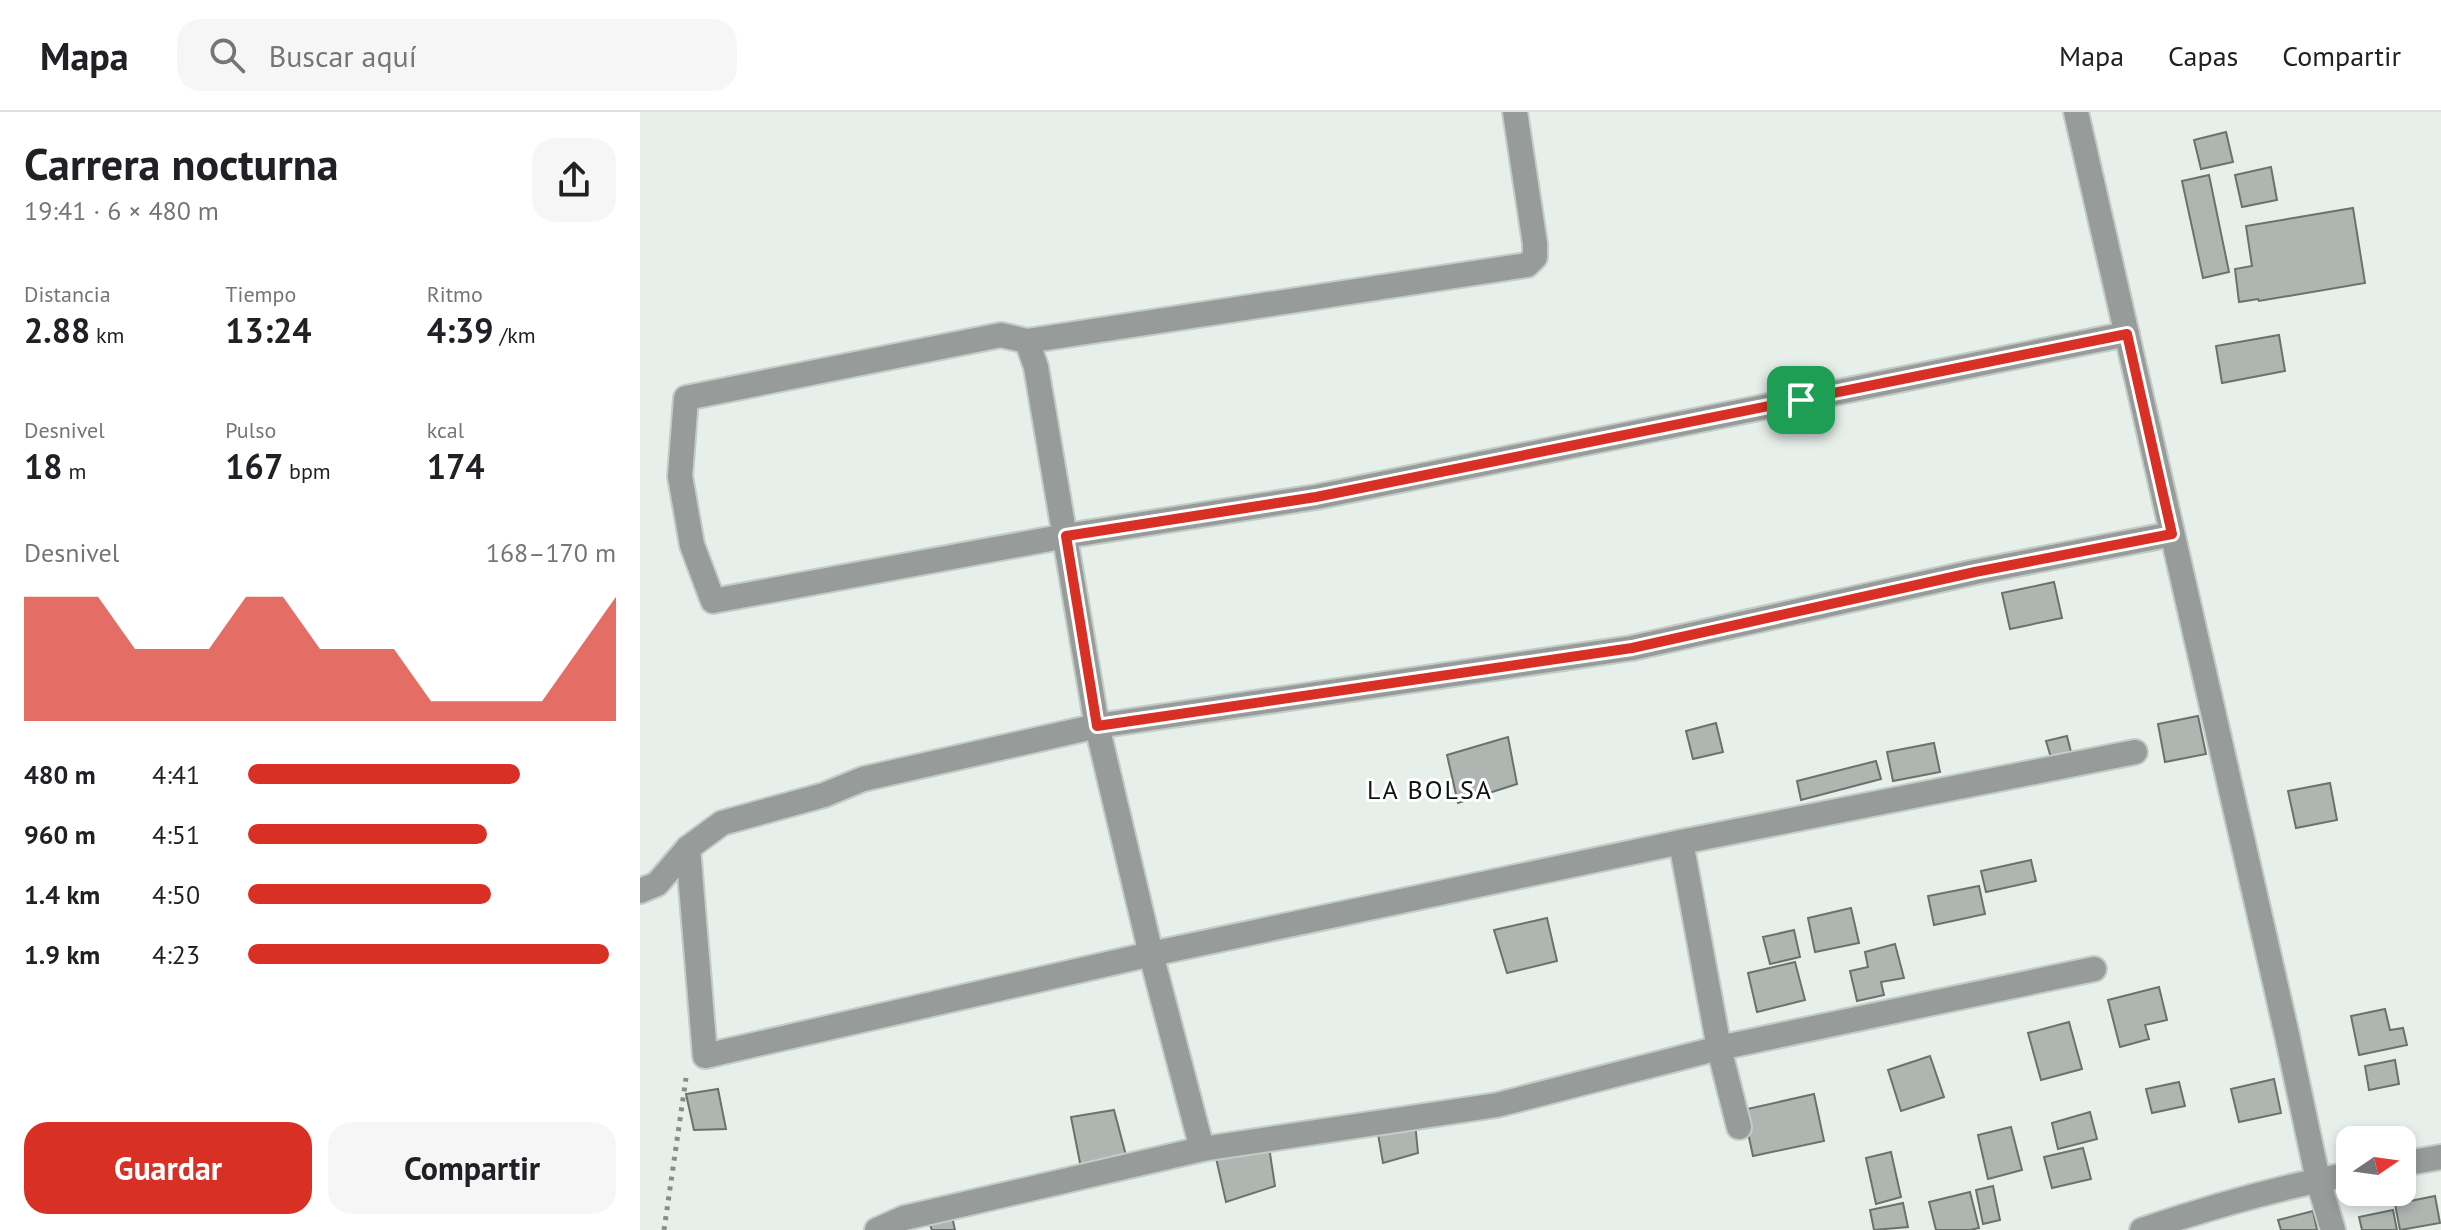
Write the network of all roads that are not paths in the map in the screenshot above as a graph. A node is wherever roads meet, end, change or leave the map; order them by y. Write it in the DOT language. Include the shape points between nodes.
graph roads {
  1 [pos="1515,112"];
  2 [pos="2076,112"];
  3 [pos="2127,334"];
  4 [pos="1027,341"];
  5 [pos="2172,534"];
  6 [pos="1066,536"];
  7 [pos="1097,726"];
  8 [pos="2135,752"];
  9 [pos="1681,842"];
  10 [pos="688,848"];
  11 [pos="640,891"];
  12 [pos="1151,954"];
  13 [pos="2094,969"];
  14 [pos="1719,1048"];
  15 [pos="1739,1127"];
  16 [pos="1202,1149"];
  17 [pos="2441,1157"];
  18 [pos="2416,1161"];
  19 [pos="2336,1177"];
  20 [pos="2318,1180"];
  21 [pos="2202,1221"];
  22 [pos="877,1230"];
  23 [pos="2142,1230"];
  24 [pos="2333,1230"];
  1 -- 4 [label="street" via="1535,244 1535,257 1527,265"];
  2 -- 3 [label="street"];
  3 -- 5 [label="street"];
  3 -- 6 [label="street" via="1331,494"];
  4 -- 6 [label="street"];
  4 -- 6 [label="street" via="1001,335 686,398 680,476 692,545 713,601"];
  5 -- 7 [label="street" via="1632,648"];
  5 -- 20 [label="street"];
  6 -- 7 [label="street"];
  7 -- 10 [label="street" via="863,779 722,823"];
  7 -- 12 [label="street"];
  8 -- 9 [label="street"];
  9 -- 12 [label="street"];
  9 -- 14 [label="street"];
  10 -- 11 [label="street" via="657,884"];
  10 -- 12 [label="street" via="705,1056"];
  12 -- 16 [label="street"];
  13 -- 14 [label="street"];
  14 -- 15 [label="street"];
  14 -- 16 [label="street" via="1497,1105"];
  16 -- 22 [label="street" via="904,1218"];
  17 -- 18 [label="street"];
  19 -- 20 [label="street"];
  20 -- 21 [label="street"];
  20 -- 24 [label="street"];
  21 -- 23 [label="street"];
}
